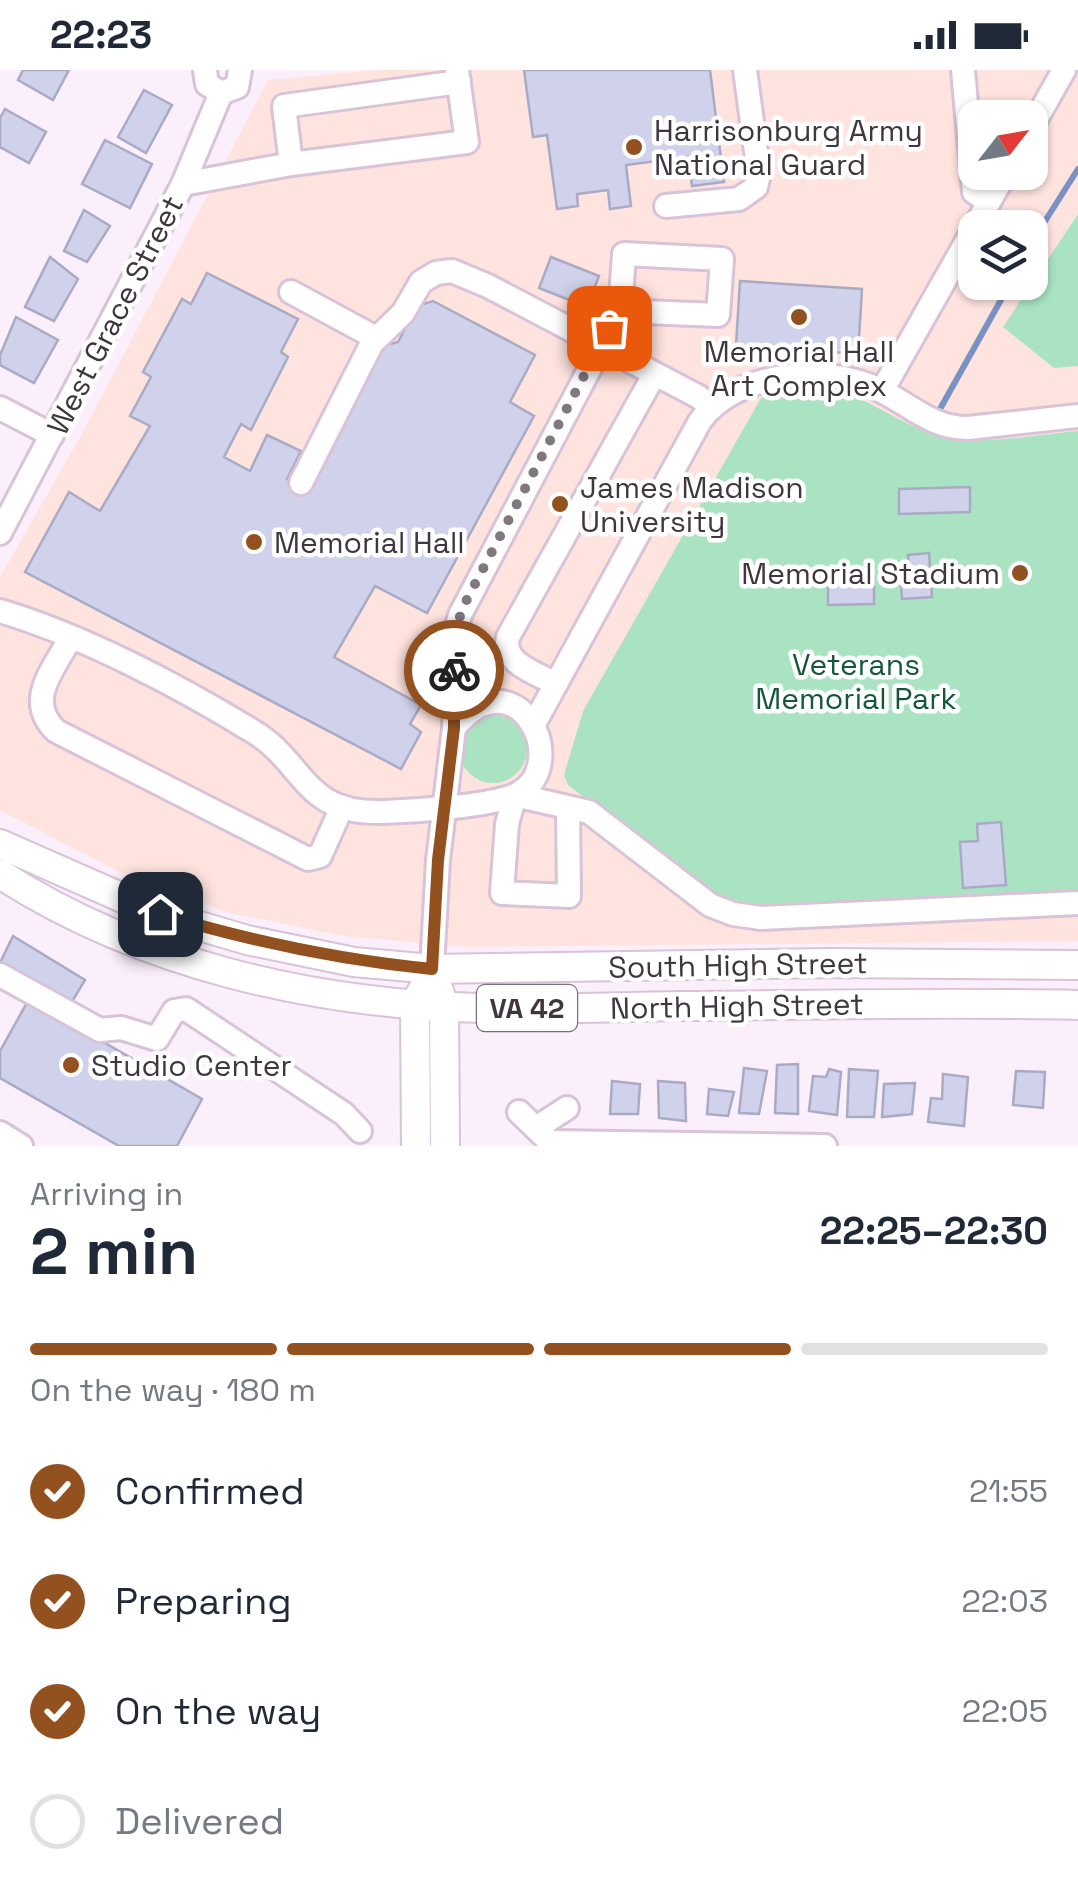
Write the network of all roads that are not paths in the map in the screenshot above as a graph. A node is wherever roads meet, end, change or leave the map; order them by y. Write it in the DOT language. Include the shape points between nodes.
graph roads {
  1 [pos="240,70"];
  2 [pos="745,70"];
  3 [pos="963,70"];
  4 [pos="1064,70"];
  5 [pos="203,71"];
  6 [pos="458,76"];
  7 [pos="221,93"];
  8 [pos="1047,100"];
  9 [pos="291,164"];
  10 [pos="183,184"];
  11 [pos="996,190"];
  12 [pos="989,202"];
  13 [pos="666,206"];
  14 [pos="291,292"];
  15 [pos="620,311"];
  16 [pos="376,338"];
  17 [pos="599,346"];
  18 [pos="654,375"];
  19 [pos="882,391"];
  20 [pos="0,408"];
  21 [pos="711,408"];
  22 [pos="1078,416"];
  23 [pos="52,435"];
  24 [pos="301,484"];
  25 [pos="0,533"];
  26 [pos="0,611"];
  27 [pos="71,638"];
  28 [pos="556,684"];
  29 [pos="534,724"];
  30 [pos="454,728"];
  31 [pos="515,794"];
  32 [pos="342,806"];
  33 [pos="444,807"];
  34 [pos="568,807"];
  35 [pos="0,844"];
  36 [pos="0,874"];
  37 [pos="1078,903"];
  38 [pos="1078,965"];
  39 [pos="432,969"];
  40 [pos="0,974"];
  41 [pos="415,1004"];
  42 [pos="1078,1004"];
  43 [pos="444,1006"];
  44 [pos="567,1108"];
  45 [pos="360,1131"];
  46 [pos="0,1133"];
  47 [pos="21,1146"];
  48 [pos="416,1146"];
  49 [pos="445,1146"];
  50 [pos="825,1146"];
  1 -- 7 [label="street, West Grace Street" via="236,87"];
  2 -- 13 [label="street" via="756,187 738,200"];
  3 -- 12 [label="street" via="974,192"];
  4 -- 8 [label="street"];
  5 -- 7 [label="street" via="207,84"];
  6 -- 9 [label="street" via="284,106"];
  6 -- 9 [label="street" via="467,142"];
  7 -- 10 [label="street, West Grace Street"];
  9 -- 10 [label="street"];
  10 -- 23 [label="street, West Grace Street"];
  11 -- 12 [label="street"];
  12 -- 19 [label="street"];
  14 -- 16 [label="street"];
  15 -- 15 [label="street" via="718,315 722,258 624,254"];
  15 -- 17 [label="street"];
  16 -- 17 [label="street" via="403,313 421,282 452,271"];
  16 -- 24 [label="street"];
  17 -- 18 [label="street"];
  17 -- 30 [label="street" via="460,615"];
  18 -- 21 [label="street"];
  18 -- 28 [label="street" via="508,636 512,658"];
  19 -- 21 [label="street" via="830,376 792,377 748,388"];
  19 -- 22 [label="street" via="952,427"];
  20 -- 23 [label="street"];
  21 -- 28 [label="street"];
  23 -- 25 [label="street, West Grace Street"];
  26 -- 27 [label="street"];
  27 -- 32 [label="street" via="256,734 310,789"];
  27 -- 32 [label="street" via="40,699 41,712 56,730 308,859 320,856"];
  28 -- 29 [label="street"];
  29 -- 30 [label="street" via="498,700 474,709"];
  29 -- 31 [label="street" via="540,758 534,778"];
  30 -- 33 [label="street"];
  31 -- 33 [label="street"];
  31 -- 34 [label="street"];
  31 -- 34 [label="street" via="502,892 569,896"];
  32 -- 33 [label="street" via="369,812"];
  33 -- 39 [label="street"];
  34 -- 37 [label="street" via="589,812 710,905 742,916"];
  35 -- 39 [label="main road, South High Street / VA 42" via="212,930 354,962"];
  36 -- 41 [label="main road, North High Street / VA 42" via="156,950 288,989"];
  38 -- 39 [label="main road, South High Street / VA 42"];
  39 -- 41 [label="main road"];
  39 -- 43 [label="main road"];
  40 -- 45 [label="street" via="100,1030 121,1028 156,1039 174,1011 186,1009"];
  41 -- 43 [label="main road, North High Street / VA 42"];
  41 -- 48 [label="main road"];
  42 -- 43 [label="main road, North High Street / VA 42"];
  43 -- 49 [label="main road"];
  44 -- 50 [label="street" via="528,1120 550,1142"];
  46 -- 47 [label="street"];
}
